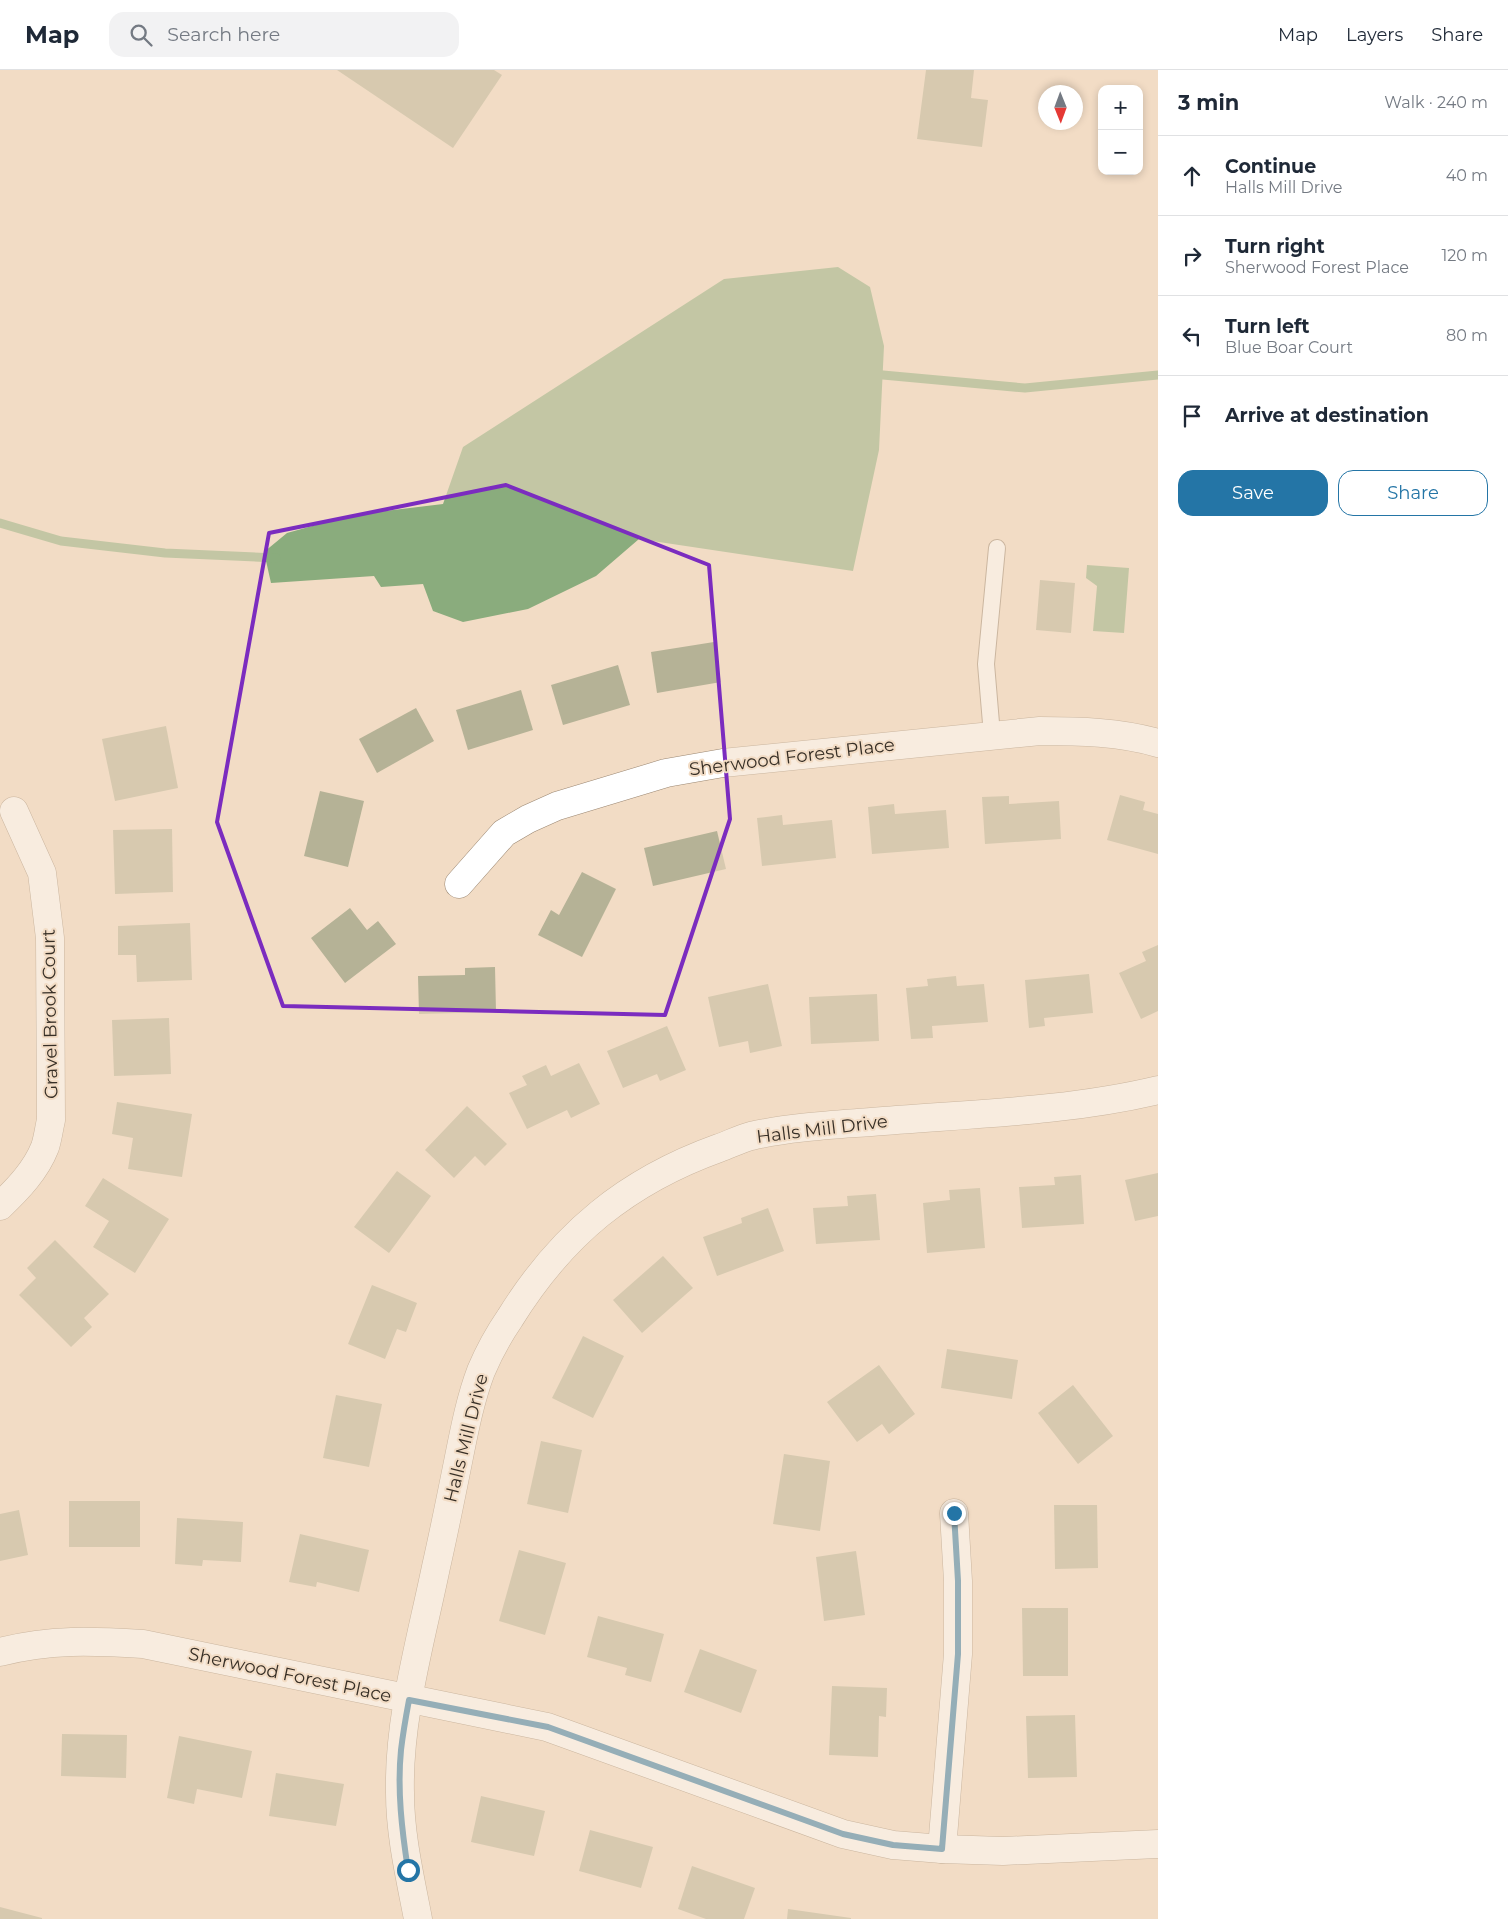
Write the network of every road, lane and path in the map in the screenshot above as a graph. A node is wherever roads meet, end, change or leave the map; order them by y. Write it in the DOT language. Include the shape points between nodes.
graph roads {
  1 [pos="997,548"];
  2 [pos="992,735"];
  3 [pos="1158,743"];
  4 [pos="14,811"];
  5 [pos="460,884"];
  6 [pos="1158,1090"];
  7 [pos="0,1206"];
  8 [pos="954,1513"];
  9 [pos="0,1652"];
  10 [pos="409,1700"];
  11 [pos="1158,1844"];
  12 [pos="942,1849"];
  13 [pos="418,1919"];
  1 -- 2 [label="lane" via="986,664"];
  2 -- 3 [label="street, Sherwood Forest Place" via="1088,732"];
  2 -- 5 [label="street, Sherwood Forest Place" via="723,763 666,772 557,806 528,819 504,833"];
  4 -- 7 [label="street, Gravel Brook Court" via="42,873 50,938 51,1120 45,1146 33,1170"];
  6 -- 10 [label="street, Halls Mill Drive" via="1117,1100 804,1127 750,1137 683,1161 632,1189 599,1213 546,1266 524,1294 481,1371 466,1424"];
  8 -- 12 [label="street" via="958,1654"];
  9 -- 10 [label="street, Sherwood Forest Place" via="27,1645 83,1640 143,1644"];
  10 -- 12 [label="street, Sherwood Forest Place" via="548,1727 843,1834 893,1845"];
  10 -- 13 [label="street, Halls Mill Drive" via="401,1751 400,1793 402,1830"];
  11 -- 12 [label="street, Sherwood Forest Place" via="1003,1851"];
}
